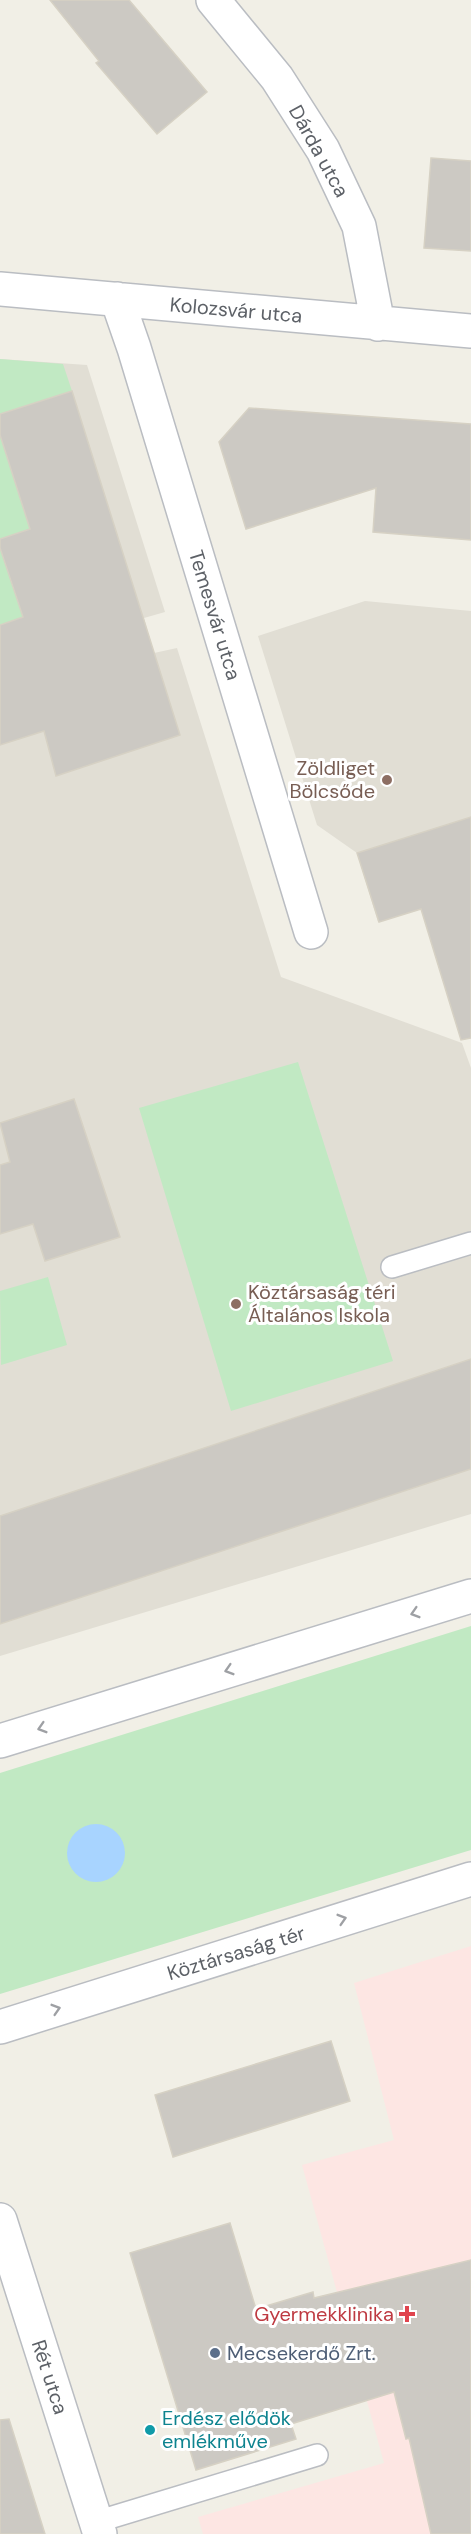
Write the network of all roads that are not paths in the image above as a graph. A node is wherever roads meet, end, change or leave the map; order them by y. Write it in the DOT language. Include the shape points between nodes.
graph roads {
  1 [pos="213,0"];
  2 [pos="0,289"];
  3 [pos="117,299"];
  4 [pos="378,324"];
  5 [pos="471,331"];
  6 [pos="311,932"];
  7 [pos="471,1243"];
  8 [pos="392,1267"];
  9 [pos="471,1596"];
  10 [pos="0,1740"];
  11 [pos="471,1878"];
  12 [pos="0,2027"];
  13 [pos="0,2220"];
  14 [pos="317,2455"];
  15 [pos="98,2528"];
  1 -- 4 [label="street, Dárda utca" via="277,78 323,150 359,226"];
  2 -- 3 [label="street, Kolozsvár utca"];
  3 -- 4 [label="street, Kolozsvár utca"];
  3 -- 6 [label="street, Temesvár utca"];
  4 -- 5 [label="street, Kolozsvár utca"];
  7 -- 8 [label="lane"];
  9 -- 10 [label="street, one-way"];
  12 -- 11 [label="street, Köztársaság tér, one-way"];
  13 -- 15 [label="street, Rét utca"];
  14 -- 15 [label="lane"];
}
